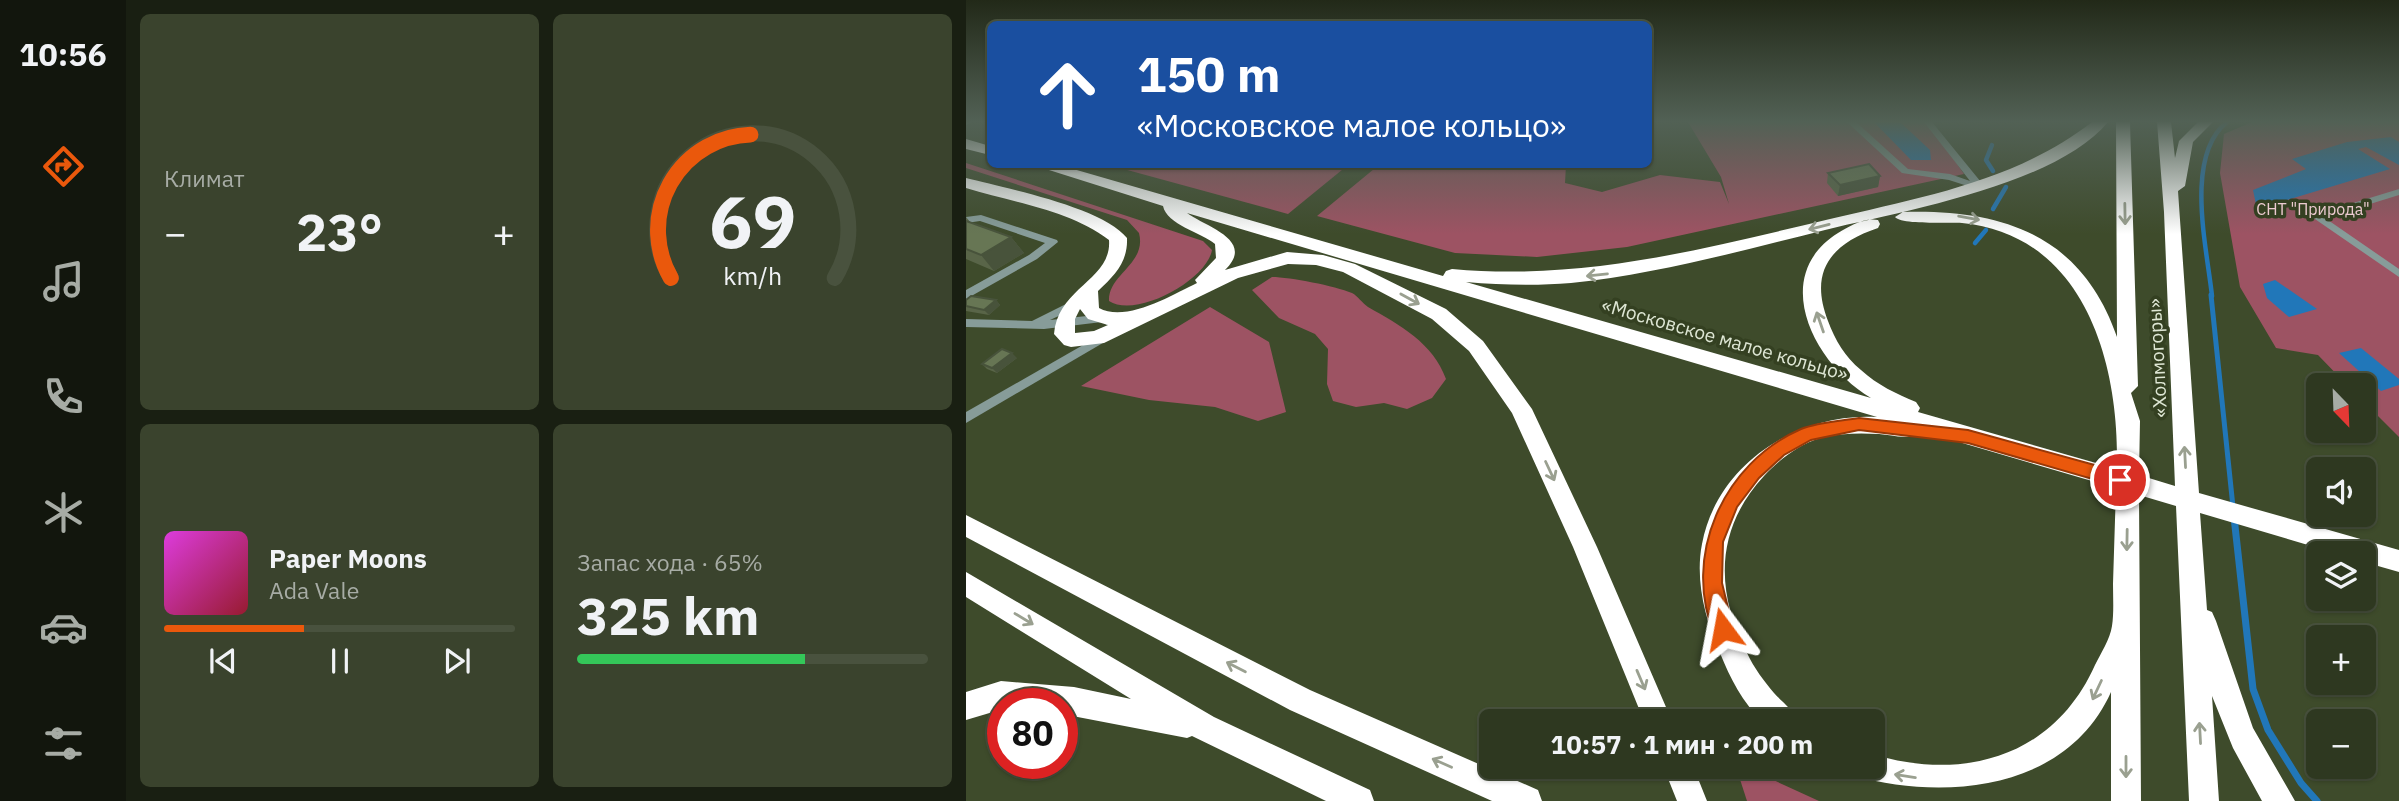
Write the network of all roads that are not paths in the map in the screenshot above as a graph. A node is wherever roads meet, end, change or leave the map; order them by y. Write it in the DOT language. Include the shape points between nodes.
graph roads {
  1 [pos="1892,159"];
  2 [pos="1958,159"];
  3 [pos="2048,159"];
  4 [pos="2124,159"];
  5 [pos="2167,159"];
  6 [pos="2182,159"];
  7 [pos="1051,168"];
  8 [pos="966,183"];
  9 [pos="1980,187"];
  10 [pos="2399,192"];
  11 [pos="1157,199"];
  12 [pos="2172,212"];
  13 [pos="966,220"];
  14 [pos="1303,242"];
  15 [pos="1385,265"];
  16 [pos="1349,268"];
  17 [pos="2399,274"];
  18 [pos="1089,289"];
  19 [pos="966,295"];
  20 [pos="1072,304"];
  21 [pos="1155,310"];
  22 [pos="966,323"];
  23 [pos="1027,325"];
  24 [pos="1110,325"];
  25 [pos="1070,339"];
  26 [pos="966,418"];
  27 [pos="2129,434"];
  28 [pos="1978,439"];
  29 [pos="966,526"];
  30 [pos="2399,561"];
  31 [pos="2192,581"];
  32 [pos="966,583"];
  33 [pos="2125,628"];
  34 [pos="966,706"];
  35 [pos="1653,709"];
  36 [pos="1773,709"];
  37 [pos="1204,727"];
  38 [pos="1885,773"];
  39 [pos="1683,779"];
  40 [pos="1359,801"];
  41 [pos="1527,801"];
  42 [pos="1692,801"];
  43 [pos="2126,801"];
  44 [pos="2204,801"];
  45 [pos="2280,801"];
  1 -- 9 [label="lane" via="1905,171 1950,177"];
  2 -- 9 [label="lane"];
  3 -- 9 [label="highway"];
  4 -- 27 [label="highway, «Холмогоры», one-way"];
  5 -- 12 [label="highway, «Холмогоры»"];
  6 -- 12 [label="highway"];
  7 -- 11 [label="highway, «Московское малое кольцо»"];
  8 -- 18 [label="highway" via="1076,215 1118,238 1119,254"];
  9 -- 15 [label="highway, one-way" via="1599,276 1474,278"];
  10 -- 17 [label="lane" via="2317,217"];
  11 -- 14 [label="highway, «Московское малое кольцо»"];
  11 -- 21 [label="highway" via="1220,238 1226,252 1210,276"];
  31 -- 12 [label="highway, «Холмогоры», one-way"];
  13 -- 19 [label="lane" via="981,218 1053,243"];
  14 -- 15 [label="highway, «Московское малое кольцо»"];
  14 -- 16 [label="highway"];
  15 -- 28 [label="highway, «Московское малое кольцо»"];
  16 -- 21 [label="highway" via="1317,259 1279,259 1250,267"];
  16 -- 35 [label="highway, one-way" via="1439,314 1494,368 1521,409"];
  18 -- 20 [label="highway"];
  18 -- 24 [label="highway" via="1090,311"];
  20 -- 23 [label="lane"];
  20 -- 25 [label="highway"];
  21 -- 24 [label="highway"];
  22 -- 23 [label="lane"];
  23 -- 25 [label="lane"];
  24 -- 25 [label="highway" via="1082,341"];
  25 -- 26 [label="lane"];
  28 -- 27 [label="highway, one-way" via="1886,398 1839,361 1825,338 1811,280 1819,261 1840,239 1864,226 1933,214 2001,226 2056,254 2078,276 2103,324"];
  27 -- 33 [label="highway, «Холмогоры», one-way"];
  28 -- 30 [label="highway, «Московское малое кольцо»"];
  28 -- 36 [label="highway" via="1859,424 1807,434 1778,450 1730,503 1714,542 1712,583 1723,629 1743,674"];
  41 -- 29 [label="highway, one-way" via="1300,700"];
  44 -- 31 [label="highway, «Холмогоры», one-way"];
  31 -- 45 [label="highway" via="2217,671 2248,748"];
  32 -- 37 [label="highway, one-way"];
  33 -- 38 [label="highway, one-way" via="2090,705 2062,737 2033,758 1988,777 1938,782"];
  33 -- 43 [label="highway, «Холмогоры», one-way"];
  34 -- 37 [label="highway" via="1001,695 1074,701"];
  37 -- 40 [label="highway"];
  39 -- 42 [label="highway"];
}
